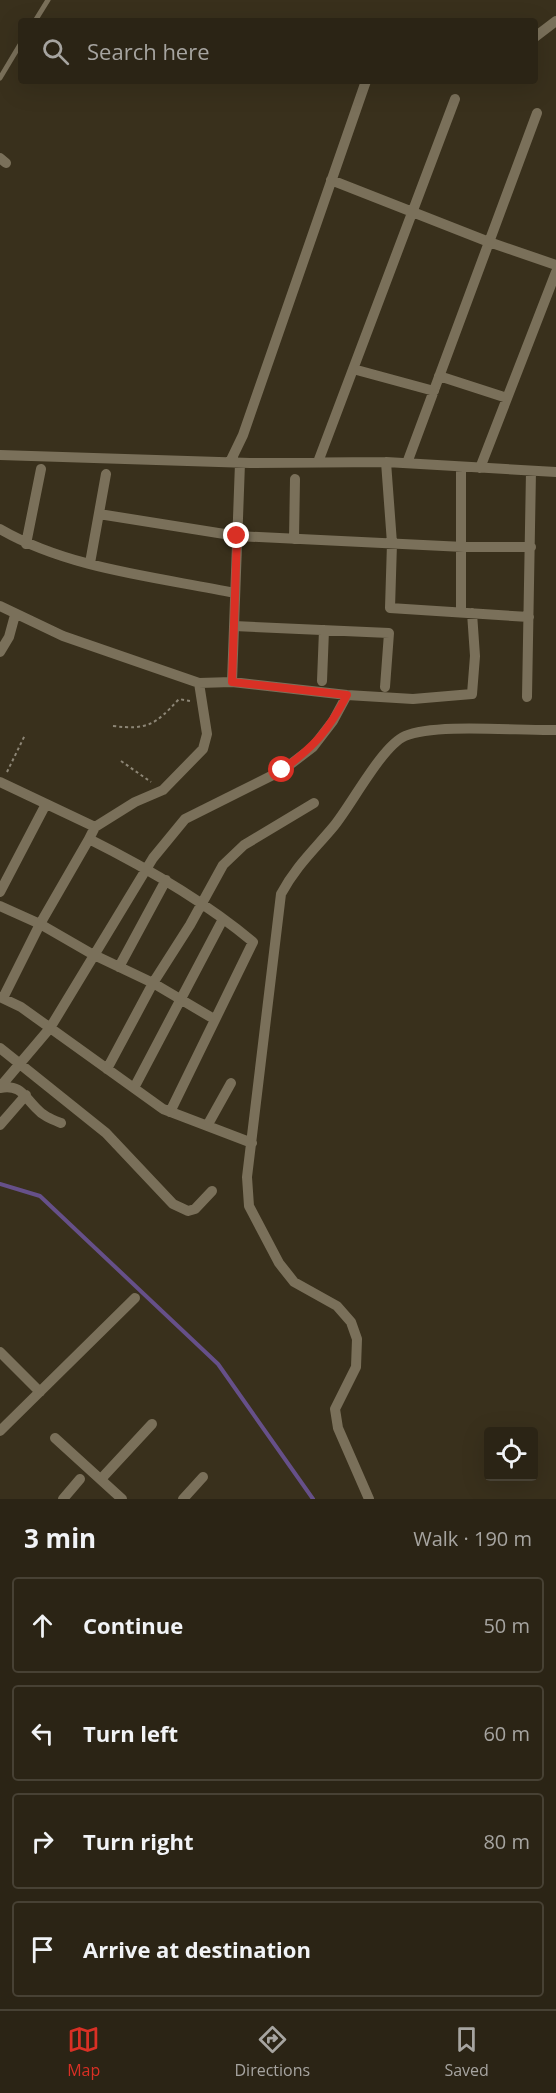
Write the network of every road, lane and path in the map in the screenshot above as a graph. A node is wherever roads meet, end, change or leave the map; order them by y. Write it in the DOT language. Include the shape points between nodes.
graph roads {
  1 [pos="48,0"];
  2 [pos="37,18"];
  3 [pos="556,21"];
  4 [pos="538,35"];
  5 [pos="18,49"];
  6 [pos="0,78"];
  7 [pos="365,84"];
  8 [pos="456,99"];
  9 [pos="537,113"];
  10 [pos="331,180"];
  11 [pos="413,212"];
  12 [pos="489,242"];
  13 [pos="556,265"];
  14 [pos="556,272"];
  15 [pos="353,369"];
  16 [pos="439,376"];
  17 [pos="434,392"];
  18 [pos="507,399"];
  19 [pos="0,455"];
  20 [pos="318,462"];
  21 [pos="386,462"];
  22 [pos="235,463"];
  23 [pos="407,463"];
  24 [pos="461,467"];
  25 [pos="480,468"];
  26 [pos="40,469"];
  27 [pos="531,471"];
  28 [pos="556,472"];
  29 [pos="106,474"];
  30 [pos="295,479"];
  31 [pos="99,514"];
  32 [pos="0,529"];
  33 [pos="237,536"];
  34 [pos="294,539"];
  35 [pos="392,543"];
  36 [pos="26,544"];
  37 [pos="459,547"];
  38 [pos="531,547"];
  39 [pos="90,563"];
  40 [pos="235,593"];
  41 [pos="0,606"];
  42 [pos="466,613"];
  43 [pos="15,615"];
  44 [pos="530,617"];
  45 [pos="234,626"];
  46 [pos="324,630"];
  47 [pos="0,652"];
  48 [pos="322,681"];
  49 [pos="232,682"];
  50 [pos="199,683"];
  51 [pos="385,687"];
  52 [pos="347,695"];
  53 [pos="527,697"];
  54 [pos="202,703"];
  55 [pos="113,726"];
  56 [pos="556,730"];
  57 [pos="25,735"];
  58 [pos="121,761"];
  59 [pos="1,783"];
  60 [pos="162,790"];
  61 [pos="314,803"];
  62 [pos="46,804"];
  63 [pos="94,827"];
  64 [pos="89,839"];
  65 [pos="146,868"];
  66 [pos="166,880"];
  67 [pos="0,892"];
  68 [pos="202,903"];
  69 [pos="0,906"];
  70 [pos="223,919"];
  71 [pos="40,924"];
  72 [pos="92,954"];
  73 [pos="118,967"];
  74 [pos="153,983"];
  75 [pos="2,998"];
  76 [pos="181,1001"];
  77 [pos="214,1019"];
  78 [pos="50,1028"];
  79 [pos="0,1048"];
  80 [pos="20,1063"];
  81 [pos="107,1069"];
  82 [pos="231,1083"];
  83 [pos="0,1088"];
  84 [pos="134,1088"];
  85 [pos="26,1095"];
  86 [pos="170,1112"];
  87 [pos="61,1124"];
  88 [pos="0,1125"];
  89 [pos="207,1126"];
  90 [pos="252,1143"];
  91 [pos="212,1191"];
  92 [pos="135,1298"];
  93 [pos="0,1352"];
  94 [pos="40,1392"];
  95 [pos="152,1424"];
  96 [pos="0,1431"];
  97 [pos="56,1438"];
  98 [pos="203,1477"];
  99 [pos="80,1479"];
  100 [pos="101,1479"];
  101 [pos="63,1499"];
  102 [pos="122,1499"];
  103 [pos="183,1499"];
  104 [pos="369,1499"];
  1 -- 2 [label="lane"];
  3 -- 4 [label="street"];
  5 -- 6 [label="lane"];
  7 -- 10 [label="street"];
  8 -- 11 [label="street"];
  9 -- 12 [label="street"];
  10 -- 11 [label="street"];
  10 -- 22 [label="street"];
  11 -- 12 [label="street"];
  11 -- 15 [label="street"];
  12 -- 13 [label="street"];
  12 -- 16 [label="street"];
  14 -- 18 [label="street"];
  15 -- 17 [label="street"];
  15 -- 20 [label="street"];
  16 -- 17 [label="street"];
  16 -- 18 [label="street"];
  17 -- 23 [label="street"];
  18 -- 25 [label="street"];
  19 -- 22 [label="street"];
  20 -- 21 [label="street"];
  20 -- 22 [label="street"];
  21 -- 23 [label="street"];
  21 -- 35 [label="street"];
  22 -- 33 [label="street"];
  23 -- 24 [label="street"];
  24 -- 25 [label="street"];
  24 -- 37 [label="street"];
  25 -- 27 [label="street"];
  26 -- 36 [label="street"];
  27 -- 28 [label="street"];
  27 -- 38 [label="street"];
  29 -- 31 [label="street"];
  30 -- 34 [label="street"];
  31 -- 33 [label="street"];
  31 -- 39 [label="street"];
  32 -- 36 [label="street"];
  33 -- 34 [label="street"];
  33 -- 40 [label="street"];
  34 -- 35 [label="street"];
  35 -- 37 [label="street"];
  35 -- 42 [label="street" via="390,608"];
  36 -- 39 [label="street"];
  37 -- 38 [label="street"];
  37 -- 42 [label="street"];
  38 -- 44 [label="street"];
  39 -- 40 [label="street"];
  40 -- 45 [label="street"];
  41 -- 43 [label="street"];
  42 -- 44 [label="street"];
  42 -- 52 [label="street" via="474,656 472,694 413,699"];
  43 -- 47 [label="street"];
  43 -- 50 [label="street" via="63,636"];
  44 -- 53 [label="street"];
  45 -- 46 [label="street"];
  45 -- 49 [label="street"];
  46 -- 48 [label="street"];
  46 -- 51 [label="street" via="389,633"];
  49 -- 50 [label="street"];
  49 -- 52 [label="street"];
  50 -- 54 [label="street"];
  52 -- 65 [label="street" via="333,722 313,747 282,770 185,819"];
  54 -- 55 [label="path" via="179,699 146,727"];
  54 -- 60 [label="street" via="207,734 203,749"];
  56 -- 90 [label="street" via="440,730 403,737 384,754 334,826 295,869 281,894 277,916"];
  57 -- 59 [label="path"];
  58 -- 60 [label="path"];
  59 -- 62 [label="street"];
  60 -- 63 [label="street" via="135,801"];
  61 -- 68 [label="street" via="244,845 223,865"];
  62 -- 63 [label="street"];
  62 -- 67 [label="street"];
  63 -- 64 [label="street"];
  64 -- 65 [label="street"];
  64 -- 71 [label="street"];
  65 -- 66 [label="street"];
  65 -- 72 [label="street"];
  66 -- 68 [label="street"];
  66 -- 73 [label="street"];
  68 -- 70 [label="street"];
  68 -- 74 [label="street"];
  69 -- 71 [label="street"];
  70 -- 76 [label="street"];
  70 -- 77 [label="street" via="253,942"];
  71 -- 72 [label="street"];
  71 -- 75 [label="street"];
  72 -- 73 [label="street"];
  72 -- 78 [label="street"];
  73 -- 74 [label="street"];
  74 -- 76 [label="street"];
  74 -- 81 [label="street"];
  75 -- 78 [label="street"];
  76 -- 77 [label="street"];
  76 -- 84 [label="street"];
  77 -- 86 [label="street"];
  78 -- 80 [label="street"];
  78 -- 81 [label="street"];
  79 -- 80 [label="street"];
  80 -- 83 [label="street"];
  80 -- 91 [label="street" via="106,1133 173,1204 188,1211 195,1209"];
  81 -- 84 [label="street"];
  82 -- 89 [label="street"];
  83 -- 85 [label="street" via="10,1086"];
  84 -- 86 [label="street"];
  85 -- 87 [label="street" via="46,1117"];
  85 -- 88 [label="street"];
  86 -- 89 [label="street"];
  89 -- 90 [label="street"];
  90 -- 104 [label="street" via="247,1177 249,1206 266,1240 294,1282 337,1306 351,1322 357,1339 356,1367 335,1409 338,1428"];
  92 -- 94 [label="street"];
  93 -- 94 [label="street"];
  94 -- 96 [label="street"];
  95 -- 100 [label="street"];
  97 -- 100 [label="street"];
  98 -- 103 [label="street"];
  99 -- 101 [label="street"];
  100 -- 102 [label="street"];
}
